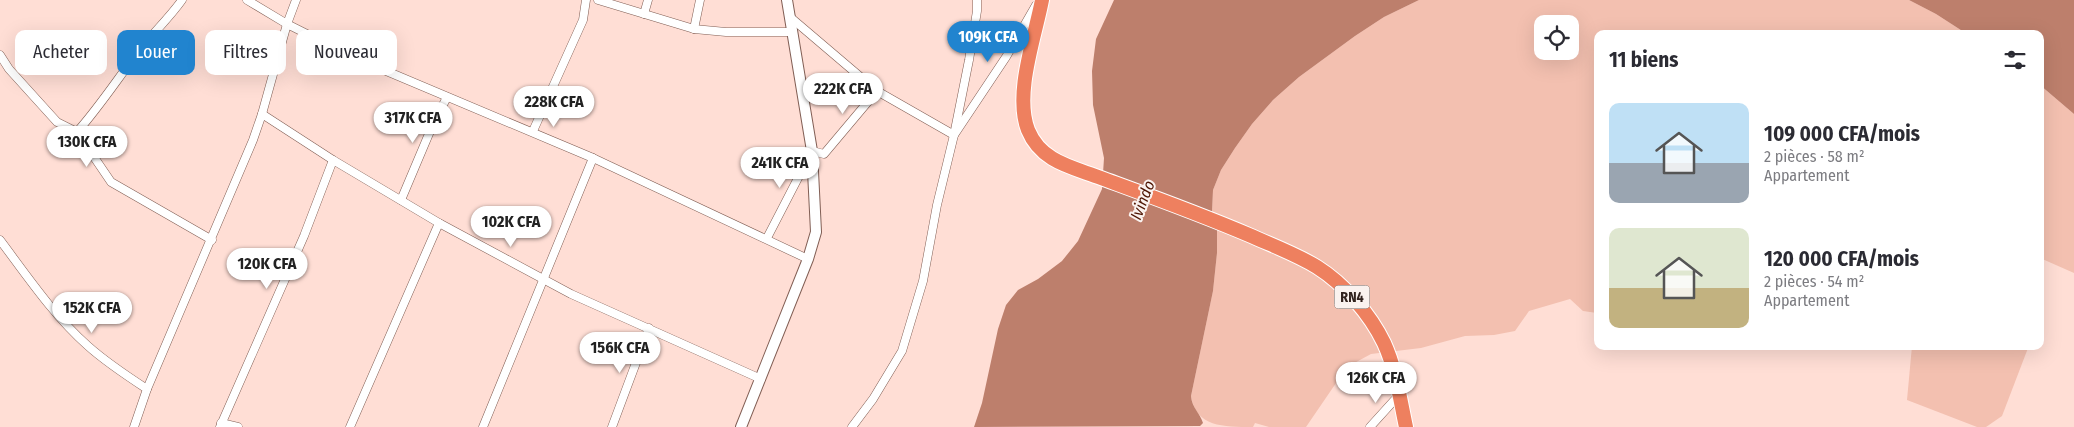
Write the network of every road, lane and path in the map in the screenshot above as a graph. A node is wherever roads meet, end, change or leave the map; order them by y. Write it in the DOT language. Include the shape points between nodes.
graph roads {
  1 [pos="182,0"];
  2 [pos="247,0"];
  3 [pos="296,0"];
  4 [pos="586,0"];
  5 [pos="598,0"];
  6 [pos="648,0"];
  7 [pos="700,0"];
  8 [pos="787,0"];
  9 [pos="977,0"];
  10 [pos="1041,0"];
  11 [pos="644,14"];
  12 [pos="790,16"];
  13 [pos="287,24"];
  14 [pos="694,29"];
  15 [pos="794,32"];
  16 [pos="0,55"];
  17 [pos="877,91"];
  18 [pos="447,98"];
  19 [pos="262,114"];
  20 [pos="533,131"];
  21 [pos="77,132"];
  22 [pos="954,135"];
  23 [pos="812,151"];
  24 [pos="594,158"];
  25 [pos="333,160"];
  26 [pos="401,200"];
  27 [pos="439,223"];
  28 [pos="767,238"];
  29 [pos="0,240"];
  30 [pos="212,240"];
  31 [pos="808,258"];
  32 [pos="544,278"];
  33 [pos="649,328"];
  34 [pos="760,379"];
  35 [pos="147,389"];
  36 [pos="1399,396"];
  37 [pos="220,425"];
  38 [pos="134,427"];
  39 [pos="238,427"];
  40 [pos="350,427"];
  41 [pos="483,427"];
  42 [pos="612,427"];
  43 [pos="741,427"];
  44 [pos="852,427"];
  45 [pos="1370,427"];
  46 [pos="1406,427"];
  1 -- 21 [label="street"];
  2 -- 13 [label="street"];
  3 -- 13 [label="street"];
  4 -- 20 [label="street" via="583,20"];
  5 -- 11 [label="street"];
  6 -- 11 [label="street"];
  7 -- 14 [label="street"];
  8 -- 12 [label="street"];
  9 -- 22 [label="street"];
  10 -- 22 [label="street"];
  10 -- 36 [label="highway, RN4" via="1022,98 1028,130 1037,144 1064,166 1230,227 1318,268 1352,297 1367,316 1384,343"];
  11 -- 14 [label="street"];
  12 -- 15 [label="street"];
  12 -- 17 [label="street"];
  13 -- 18 [label="street"];
  13 -- 19 [label="street"];
  14 -- 15 [label="street"];
  15 -- 23 [label="street"];
  16 -- 21 [label="street" via="58,122"];
  17 -- 22 [label="street"];
  17 -- 23 [label="street" via="824,154"];
  18 -- 20 [label="street"];
  18 -- 26 [label="street"];
  19 -- 25 [label="street"];
  19 -- 30 [label="street"];
  20 -- 24 [label="street"];
  21 -- 30 [label="street" via="111,182"];
  22 -- 44 [label="street" via="936,205 923,281 902,351"];
  23 -- 28 [label="street"];
  23 -- 31 [label="street" via="816,232"];
  24 -- 28 [label="street"];
  24 -- 32 [label="street"];
  25 -- 26 [label="street"];
  25 -- 37 [label="street" via="304,236"];
  26 -- 27 [label="street"];
  27 -- 32 [label="street"];
  27 -- 40 [label="street"];
  28 -- 31 [label="street"];
  29 -- 35 [label="street" via="43,298 87,345"];
  30 -- 35 [label="street"];
  31 -- 34 [label="street"];
  32 -- 33 [label="street" via="571,294"];
  32 -- 41 [label="street"];
  33 -- 34 [label="street"];
  33 -- 42 [label="street"];
  34 -- 43 [label="street"];
  35 -- 38 [label="street"];
  36 -- 45 [label="street"];
  36 -- 46 [label="highway, RN4"];
  37 -- 39 [label="street"];
}
